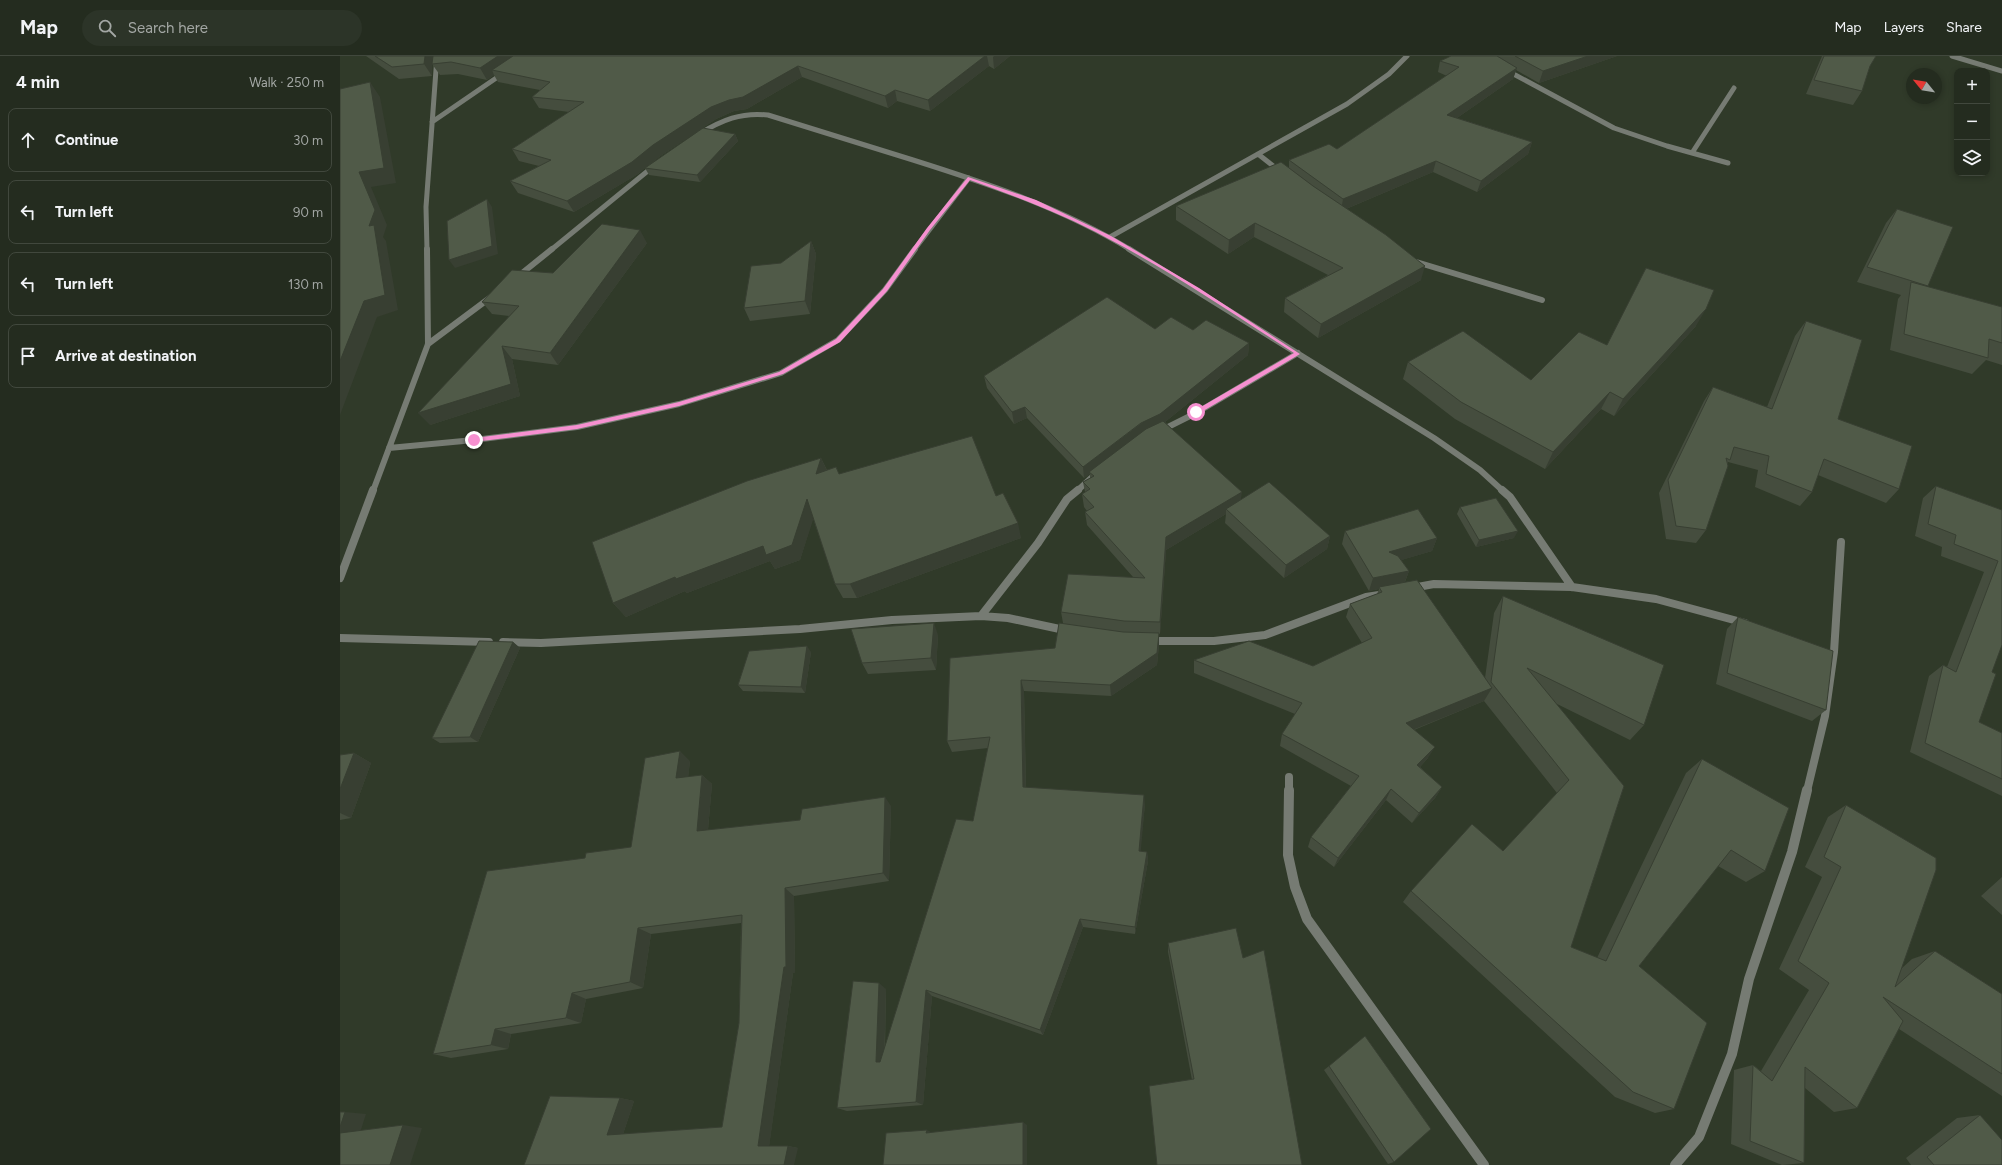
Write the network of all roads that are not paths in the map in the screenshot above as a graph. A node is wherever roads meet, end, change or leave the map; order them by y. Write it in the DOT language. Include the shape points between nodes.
graph roads {
  1 [pos="437,56"];
  2 [pos="1407,56"];
  3 [pos="1952,56"];
  4 [pos="1500,67"];
  5 [pos="509,69"];
  6 [pos="2002,71"];
  7 [pos="1734,88"];
  8 [pos="432,122"];
  9 [pos="694,137"];
  10 [pos="1692,153"];
  11 [pos="1258,154"];
  12 [pos="660,160"];
  13 [pos="1728,163"];
  14 [pos="969,178"];
  15 [pos="1289,178"];
  16 [pos="1110,237"];
  17 [pos="1407,259"];
  18 [pos="513,280"];
  19 [pos="495,294"];
  20 [pos="1542,300"];
  21 [pos="428,344"];
  22 [pos="1298,354"];
  23 [pos="1151,436"];
  24 [pos="389,448"];
  25 [pos="1095,475"];
  26 [pos="1842,542"];
  27 [pos="340,578"];
  28 [pos="1572,587"];
  29 [pos="1404,590"];
  30 [pos="1388,593"];
  31 [pos="981,616"];
  32 [pos="1754,626"];
  33 [pos="1074,632"];
  34 [pos="340,638"];
  35 [pos="1140,640"];
  36 [pos="1289,777"];
  37 [pos="1484,1165"];
  38 [pos="1675,1165"];
  1 -- 8 [label="street"];
  2 -- 11 [label="street" via="1389,74 1347,104"];
  3 -- 6 [label="street"];
  4 -- 10 [label="street" via="1614,128"];
  5 -- 8 [label="street"];
  7 -- 10 [label="street"];
  8 -- 21 [label="street" via="426,207"];
  9 -- 14 [label="street" via="718,122 752,112"];
  10 -- 13 [label="street"];
  11 -- 15 [label="street"];
  11 -- 16 [label="street"];
  12 -- 18 [label="street"];
  14 -- 16 [label="street" via="1035,201"];
  14 -- 24 [label="street" via="885,290 838,340 781,373 679,404 577,427"];
  16 -- 22 [label="street"];
  17 -- 20 [label="street"];
  19 -- 21 [label="street"];
  21 -- 24 [label="street"];
  22 -- 23 [label="street"];
  22 -- 28 [label="street" via="1434,438 1480,470 1510,498"];
  24 -- 27 [label="street"];
  25 -- 31 [label="street" via="1067,499 1038,543"];
  26 -- 38 [label="street" via="1825,716 1792,852 1749,979 1732,1054 1699,1137"];
  28 -- 29 [label="street" via="1434,584"];
  28 -- 32 [label="street" via="1656,599"];
  30 -- 35 [label="street" via="1366,598 1265,635 1214,641"];
  31 -- 33 [label="street" via="1008,618"];
  31 -- 34 [label="street" via="541,643"];
  36 -- 37 [label="street" via="1288,854 1295,887 1307,919"];
}
